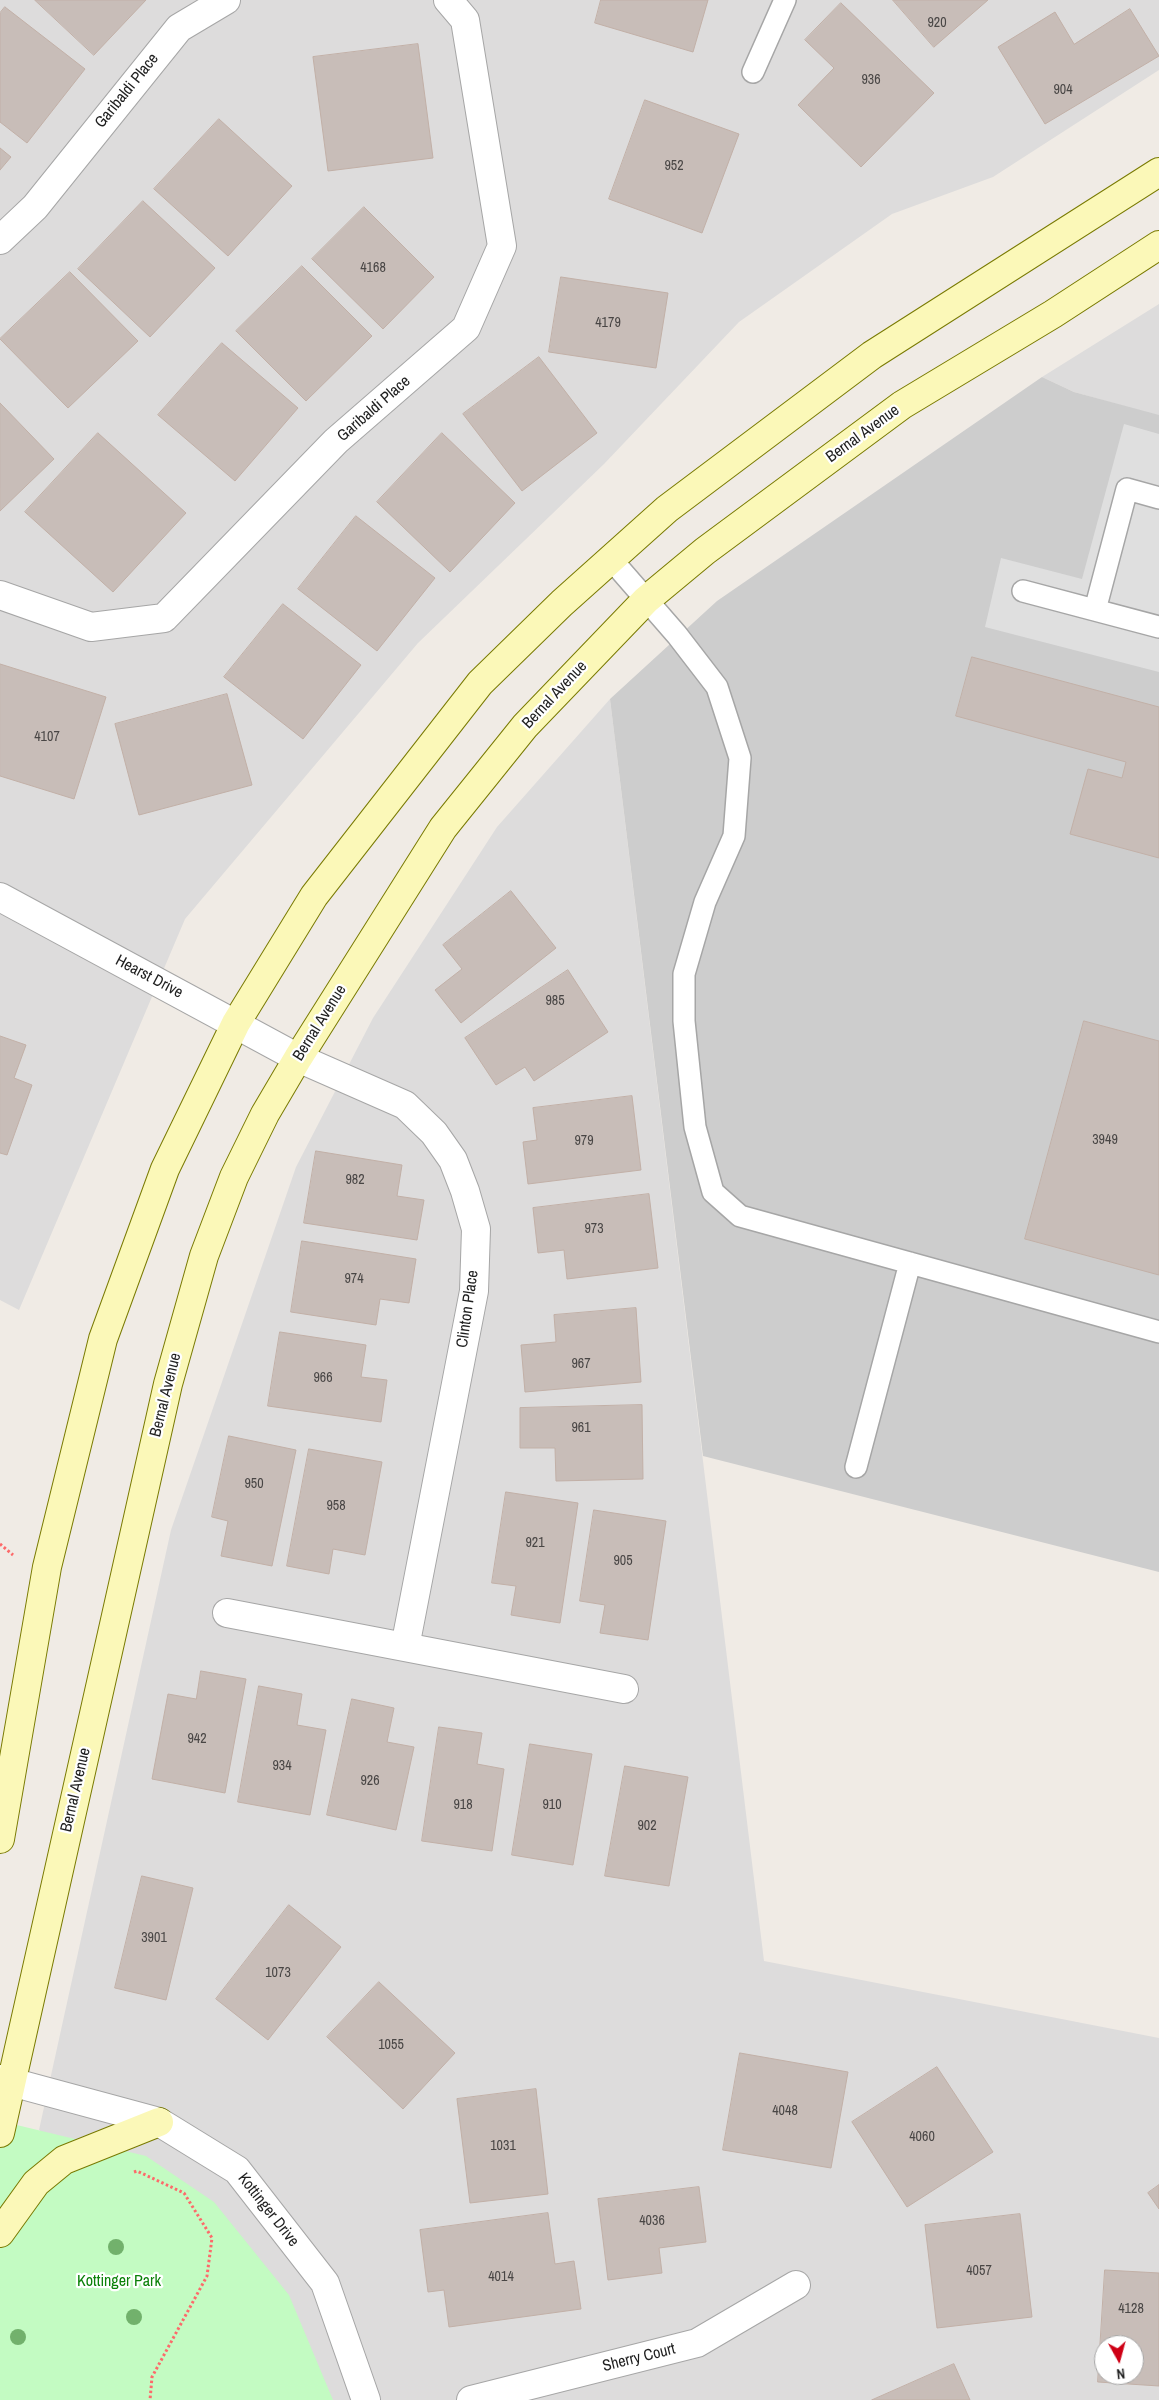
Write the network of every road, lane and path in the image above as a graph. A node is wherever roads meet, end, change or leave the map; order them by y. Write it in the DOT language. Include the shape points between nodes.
graph roads {
  1 [pos="226,0"];
  2 [pos="448,0"];
  3 [pos="785,0"];
  4 [pos="753,72"];
  5 [pos="1159,172"];
  6 [pos="0,240"];
  7 [pos="1159,245"];
  8 [pos="1159,498"];
  9 [pos="610,558"];
  10 [pos="1023,591"];
  11 [pos="0,595"];
  12 [pos="646,600"];
  13 [pos="1095,610"];
  14 [pos="1159,627"];
  15 [pos="0,897"];
  16 [pos="236,1023"];
  17 [pos="298,1058"];
  18 [pos="910,1263"];
  19 [pos="1159,1332"];
  20 [pos="856,1467"];
  21 [pos="228,1613"];
  22 [pos="405,1647"];
  23 [pos="624,1689"];
  24 [pos="0,1839"];
  25 [pos="5,2080"];
  26 [pos="159,2122"];
  27 [pos="0,2133"];
  28 [pos="128,2173"];
  29 [pos="0,2233"];
  30 [pos="796,2285"];
  31 [pos="150,2400"];
  32 [pos="366,2400"];
  33 [pos="470,2400"];
  1 -- 6 [label="street, Garibaldi Place" via="179,28 35,207"];
  2 -- 11 [label="street, Garibaldi Place" via="464,20 502,246 466,328 336,441 164,618 91,627"];
  3 -- 4 [label="lane"];
  5 -- 9 [label="main road" via="872,355 666,509"];
  7 -- 12 [label="main road, Bernal Avenue" via="1053,314 902,405 705,551"];
  8 -- 13 [label="lane" via="1127,489"];
  9 -- 12 [label="lane"];
  9 -- 16 [label="main road" via="480,682 314,896"];
  10 -- 13 [label="lane"];
  12 -- 17 [label="main road, Bernal Avenue" via="525,726 443,828"];
  12 -- 18 [label="lane" via="717,687 740,758 734,836 705,902 684,974 684,1021 695,1127 713,1192 740,1216"];
  13 -- 14 [label="lane"];
  15 -- 16 [label="street, Hearst Drive"];
  16 -- 17 [label="street, Hearst Drive"];
  16 -- 24 [label="main road" via="165,1168 103,1339 47,1567"];
  17 -- 22 [label="street, Clinton Place" via="404,1105 434,1134 453,1160 476,1229 474,1291"];
  17 -- 25 [label="main road, Bernal Avenue" via="265,1114 234,1177 199,1274 164,1403"];
  18 -- 19 [label="lane"];
  18 -- 20 [label="lane"];
  21 -- 22 [label="street"];
  22 -- 23 [label="street"];
  25 -- 26 [label="street, Kottinger Drive"];
  25 -- 27 [label="main road, Bernal Avenue"];
  26 -- 29 [label="main road" via="64,2160 36,2183"];
  26 -- 32 [label="street, Kottinger Drive" via="237,2170 325,2283"];
  28 -- 31 [label="path" via="137,2171 184,2193 212,2238 206,2276 152,2377"];
  30 -- 33 [label="street, Sherry Court" via="697,2343"];
}
